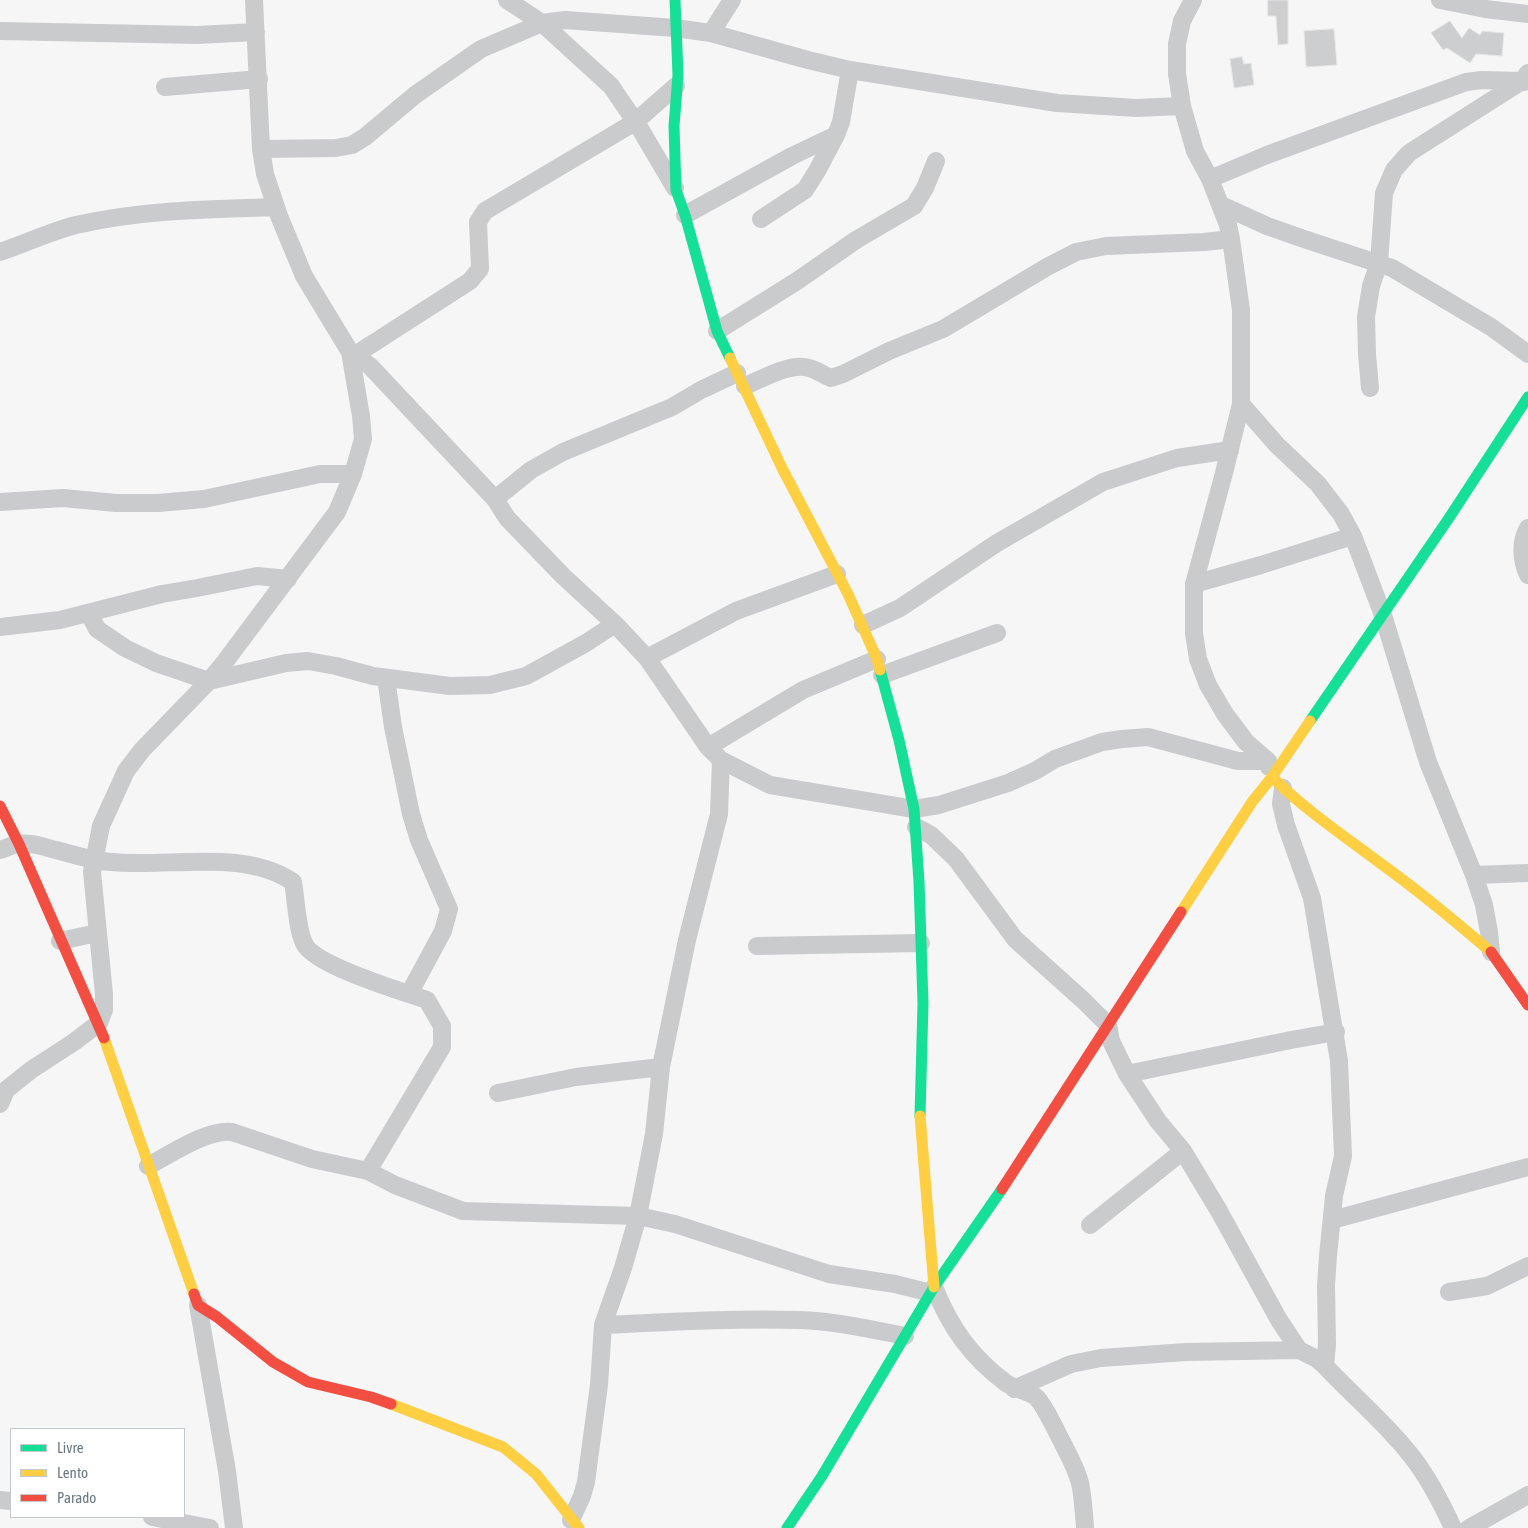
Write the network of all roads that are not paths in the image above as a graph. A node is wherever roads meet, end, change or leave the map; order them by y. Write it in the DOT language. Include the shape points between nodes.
graph roads {
  1 [pos="254,0"];
  2 [pos="507,0"];
  3 [pos="675,0"];
  4 [pos="732,0"];
  5 [pos="1193,0"];
  6 [pos="1440,0"];
  7 [pos="1485,5"];
  8 [pos="1528,14"];
  9 [pos="542,22"];
  10 [pos="675,28"];
  11 [pos="0,31"];
  12 [pos="256,32"];
  13 [pos="711,33"];
  14 [pos="850,70"];
  15 [pos="259,79"];
  16 [pos="1526,80"];
  17 [pos="676,86"];
  18 [pos="165,87"];
  19 [pos="1182,106"];
  20 [pos="635,122"];
  21 [pos="836,135"];
  22 [pos="261,149"];
  23 [pos="936,161"];
  24 [pos="1210,179"];
  25 [pos="676,190"];
  26 [pos="1221,205"];
  27 [pos="275,207"];
  28 [pos="685,215"];
  29 [pos="761,219"];
  30 [pos="1231,240"];
  31 [pos="0,252"];
  32 [pos="1379,263"];
  33 [pos="717,331"];
  34 [pos="352,353"];
  35 [pos="1528,354"];
  36 [pos="741,380"];
  37 [pos="1370,388"];
  38 [pos="1528,397"];
  39 [pos="1241,404"];
  40 [pos="1230,450"];
  41 [pos="353,474"];
  42 [pos="495,499"];
  43 [pos="0,502"];
  44 [pos="1528,528"];
  45 [pos="1353,536"];
  46 [pos="836,574"];
  47 [pos="1528,575"];
  48 [pos="288,579"];
  49 [pos="1194,584"];
  50 [pos="89,613"];
  51 [pos="1383,615"];
  52 [pos="615,624"];
  53 [pos="863,625"];
  54 [pos="0,628"];
  55 [pos="997,633"];
  56 [pos="647,658"];
  57 [pos="879,667"];
  58 [pos="386,678"];
  59 [pos="209,681"];
  60 [pos="708,747"];
  61 [pos="722,760"];
  62 [pos="1274,775"];
  63 [pos="0,806"];
  64 [pos="914,809"];
  65 [pos="916,827"];
  66 [pos="19,844"];
  67 [pos="0,850"];
  68 [pos="93,860"];
  69 [pos="1528,873"];
  70 [pos="1474,875"];
  71 [pos="97,933"];
  72 [pos="60,942"];
  73 [pos="921,943"];
  74 [pos="757,946"];
  75 [pos="1491,952"];
  76 [pos="409,994"];
  77 [pos="1528,1006"];
  78 [pos="99,1023"];
  79 [pos="1108,1025"];
  80 [pos="1336,1032"];
  81 [pos="661,1067"];
  82 [pos="1127,1074"];
  83 [pos="498,1093"];
  84 [pos="2,1094"];
  85 [pos="1183,1151"];
  86 [pos="148,1166"];
  87 [pos="1528,1167"];
  88 [pos="368,1171"];
  89 [pos="638,1216"];
  90 [pos="1332,1220"];
  91 [pos="1090,1225"];
  92 [pos="1528,1266"];
  93 [pos="932,1290"];
  94 [pos="1449,1292"];
  95 [pos="198,1305"];
  96 [pos="603,1325"];
  97 [pos="905,1336"];
  98 [pos="1299,1350"];
  99 [pos="1325,1366"];
  100 [pos="1014,1388"];
  101 [pos="1528,1495"];
  102 [pos="157,1518"];
  103 [pos="575,1524"];
  104 [pos="210,1528"];
  105 [pos="234,1528"];
  106 [pos="787,1528"];
  107 [pos="1085,1528"];
  108 [pos="1453,1528"];
  109 [pos="1469,1528"];
  1 -- 12 [label="street"];
  2 -- 9 [label="street"];
  3 -- 10 [label="street"];
  4 -- 13 [label="street"];
  5 -- 19 [label="street" via="1182,21 1177,44"];
  6 -- 7 [label="street"];
  7 -- 8 [label="street"];
  9 -- 10 [label="street" via="584,20"];
  9 -- 20 [label="street" via="610,86"];
  9 -- 22 [label="street" via="481,49 352,145"];
  10 -- 13 [label="street"];
  10 -- 17 [label="street"];
  11 -- 12 [label="street" via="197,35"];
  12 -- 15 [label="street"];
  13 -- 14 [label="street"];
  14 -- 19 [label="street" via="1057,103 1136,108"];
  14 -- 21 [label="street"];
  15 -- 18 [label="street"];
  15 -- 22 [label="street"];
  16 -- 24 [label="street" via="1466,82"];
  16 -- 32 [label="street" via="1409,153 1394,170 1384,193"];
  17 -- 20 [label="street"];
  17 -- 25 [label="street"];
  19 -- 24 [label="street" via="1195,151"];
  20 -- 25 [label="street"];
  20 -- 34 [label="street" via="485,211 478,222 480,270 476,275"];
  21 -- 28 [label="street"];
  21 -- 29 [label="street" via="805,190"];
  22 -- 27 [label="street"];
  23 -- 33 [label="street" via="914,206"];
  24 -- 26 [label="street"];
  25 -- 28 [label="street"];
  26 -- 30 [label="street"];
  26 -- 32 [label="street" via="1294,236"];
  27 -- 31 [label="street" via="129,215 74,226"];
  27 -- 34 [label="street" via="304,276"];
  28 -- 33 [label="street"];
  30 -- 36 [label="street" via="1106,246 1076,252 943,329 843,374 831,378 808,367 797,367"];
  30 -- 39 [label="street" via="1241,310"];
  32 -- 35 [label="street" via="1434,292"];
  32 -- 37 [label="street" via="1366,317"];
  33 -- 36 [label="street"];
  34 -- 41 [label="street" via="363,439"];
  34 -- 42 [label="street" via="370,366"];
  36 -- 42 [label="street" via="701,390 672,407 563,452 532,470"];
  36 -- 46 [label="street"];
  38 -- 51 [label="street"];
  39 -- 40 [label="street"];
  39 -- 45 [label="street" via="1318,484"];
  40 -- 49 [label="street"];
  40 -- 53 [label="street" via="1177,458 1103,482 997,543 900,608"];
  41 -- 43 [label="street" via="320,474 204,499 158,503 63,498"];
  41 -- 48 [label="street" via="337,512"];
  42 -- 52 [label="street" via="507,518"];
  44 -- 47 [label="street" via="1522,553"];
  45 -- 49 [label="street"];
  45 -- 51 [label="street"];
  46 -- 53 [label="street"];
  46 -- 56 [label="street" via="736,611"];
  48 -- 50 [label="street" via="257,576 162,594"];
  48 -- 59 [label="street"];
  49 -- 62 [label="street" via="1194,633 1198,659 1208,685 1246,742"];
  50 -- 54 [label="street"];
  50 -- 59 [label="street" via="98,630 125,648 156,663"];
  51 -- 62 [label="street"];
  51 -- 70 [label="street" via="1428,762"];
  52 -- 56 [label="street"];
  52 -- 58 [label="street" via="526,676 490,685 450,686"];
  53 -- 57 [label="street"];
  55 -- 57 [label="street"];
  56 -- 60 [label="street"];
  57 -- 60 [label="street" via="803,690"];
  57 -- 64 [label="street"];
  58 -- 59 [label="street" via="308,661"];
  58 -- 76 [label="street" via="411,814 449,909 443,931"];
  59 -- 68 [label="street" via="126,771 101,826"];
  60 -- 61 [label="street"];
  61 -- 64 [label="street" via="770,785"];
  61 -- 81 [label="street" via="719,814 687,940"];
  62 -- 64 [label="street" via="1238,761 1148,738 1122,739 1102,742 1055,759 1008,783 939,805"];
  62 -- 75 [label="street" via="1430,899"];
  62 -- 79 [label="street" via="1252,802"];
  62 -- 80 [label="street" via="1286,825 1312,898"];
  63 -- 66 [label="street"];
  64 -- 65 [label="street"];
  65 -- 73 [label="street"];
  65 -- 79 [label="street" via="931,835 956,859 1014,939"];
  66 -- 67 [label="street"];
  66 -- 68 [label="street" via="32,844"];
  66 -- 72 [label="street"];
  68 -- 71 [label="street"];
  68 -- 76 [label="street" via="114,863 204,861 246,865 282,874 293,882 300,931 308,950 329,963"];
  69 -- 70 [label="street"];
  70 -- 75 [label="street" via="1490,932"];
  71 -- 72 [label="street"];
  71 -- 78 [label="street" via="104,994 104,1010"];
  72 -- 78 [label="street"];
  73 -- 74 [label="street"];
  73 -- 93 [label="street" via="920,1119"];
  75 -- 77 [label="street"];
  76 -- 88 [label="street" via="427,1000 434,1010 442,1026 442,1047"];
  78 -- 84 [label="street"];
  78 -- 86 [label="street"];
  79 -- 82 [label="street" via="1111,1041"];
  79 -- 93 [label="street" via="1021,1161"];
  80 -- 82 [label="street"];
  80 -- 90 [label="street" via="1343,1156"];
  81 -- 83 [label="street" via="576,1077"];
  81 -- 89 [label="street" via="654,1134"];
  82 -- 85 [label="street" via="1158,1121"];
  85 -- 91 [label="street"];
  85 -- 98 [label="street"];
  86 -- 88 [label="street" via="222,1131 312,1159"];
  86 -- 95 [label="street"];
  87 -- 90 [label="street"];
  88 -- 89 [label="street" via="463,1211"];
  89 -- 93 [label="street" via="675,1224 829,1274"];
  89 -- 96 [label="street"];
  90 -- 99 [label="street" via="1326,1285"];
  92 -- 94 [label="street" via="1487,1286"];
  93 -- 97 [label="street"];
  93 -- 100 [label="street" via="971,1352"];
  95 -- 103 [label="street" via="273,1362 308,1382 437,1420 503,1447 536,1474"];
  95 -- 105 [label="street"];
  96 -- 97 [label="street" via="800,1320"];
  96 -- 103 [label="street" via="586,1482"];
  97 -- 106 [label="street" via="822,1476"];
  98 -- 99 [label="street"];
  98 -- 100 [label="street" via="1186,1352 1101,1358 1071,1364"];
  99 -- 108 [label="street" via="1414,1458"];
  100 -- 107 [label="street" via="1035,1396 1071,1460 1083,1500"];
  101 -- 109 [label="street"];
  102 -- 104 [label="street"];
}
